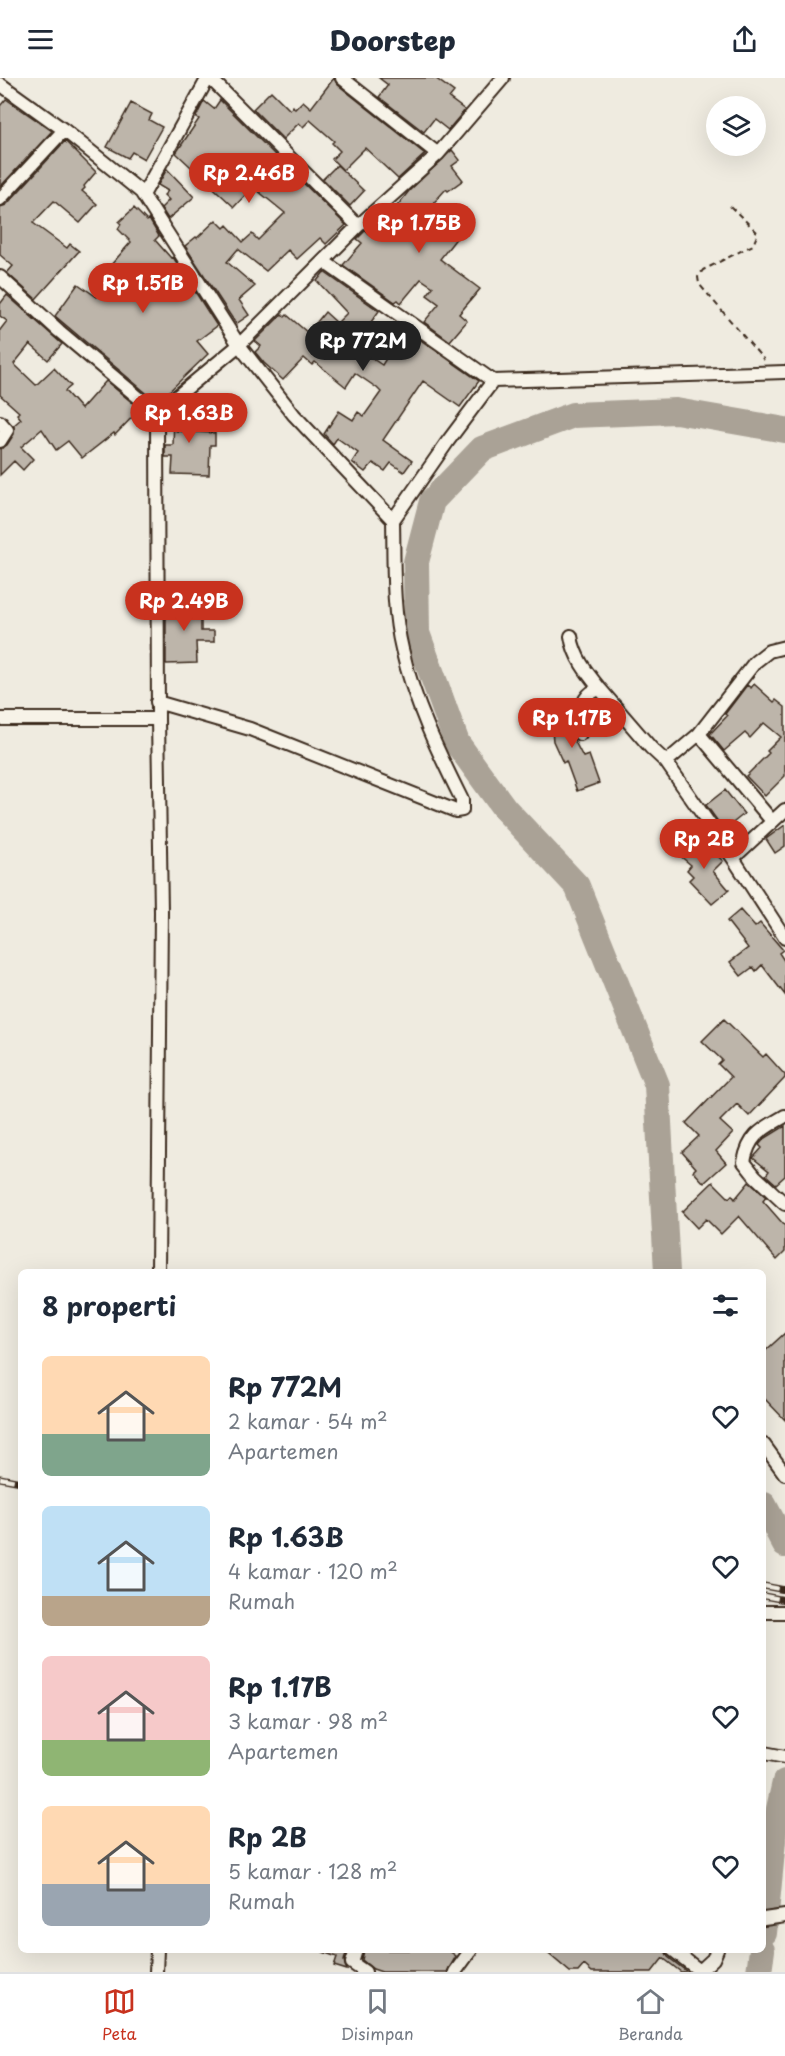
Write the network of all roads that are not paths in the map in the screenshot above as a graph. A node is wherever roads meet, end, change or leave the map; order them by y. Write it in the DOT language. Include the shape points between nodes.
graph roads {
  1 [pos="209,78"];
  2 [pos="342,78"];
  3 [pos="500,79"];
  4 [pos="0,84"];
  5 [pos="64,130"];
  6 [pos="438,154"];
  7 [pos="139,191"];
  8 [pos="0,199"];
  9 [pos="358,226"];
  10 [pos="323,261"];
  11 [pos="0,277"];
  12 [pos="239,345"];
  13 [pos="780,373"];
  14 [pos="493,381"];
  15 [pos="157,413"];
  16 [pos="0,422"];
  17 [pos="0,441"];
  18 [pos="393,520"];
  19 [pos="571,636"];
  20 [pos="785,647"];
  21 [pos="600,689"];
  22 [pos="158,702"];
  23 [pos="0,719"];
  24 [pos="158,719"];
  25 [pos="580,734"];
  26 [pos="699,734"];
  27 [pos="666,762"];
  28 [pos="785,810"];
  29 [pos="772,821"];
  30 [pos="734,858"];
  31 [pos="785,938"];
  32 [pos="785,1116"];
  33 [pos="785,1204"];
  34 [pos="158,1269"];
  35 [pos="766,1448"];
  36 [pos="785,1474"];
  37 [pos="766,1612"];
  38 [pos="785,1612"];
  39 [pos="766,1754"];
  40 [pos="785,1757"];
  41 [pos="782,1917"];
  42 [pos="766,1919"];
  43 [pos="157,1953"];
  44 [pos="355,1953"];
  45 [pos="469,1953"];
  46 [pos="677,1953"];
  47 [pos="716,1953"];
  48 [pos="156,1972"];
  49 [pos="365,1972"];
  50 [pos="454,1972"];
  51 [pos="700,1972"];
  1 -- 7 [label="street"];
  1 -- 9 [label="street"];
  2 -- 6 [label="street"];
  3 -- 6 [label="street"];
  4 -- 5 [label="street"];
  5 -- 7 [label="street"];
  5 -- 8 [label="street"];
  6 -- 9 [label="street"];
  7 -- 12 [label="street"];
  9 -- 10 [label="street"];
  10 -- 12 [label="street"];
  10 -- 14 [label="street"];
  11 -- 15 [label="street"];
  12 -- 15 [label="street"];
  12 -- 18 [label="street" via="294,415"];
  13 -- 14 [label="street"];
  14 -- 18 [label="street"];
  15 -- 22 [label="street"];
  16 -- 17 [label="street" via="7,430"];
  18 -- 22 [label="street" via="394,589 402,649 431,739 462,800 462,810 456,811 250,729"];
  19 -- 21 [label="street" via="573,649"];
  20 -- 26 [label="street" via="769,651 754,662"];
  21 -- 25 [label="street" via="591,693 583,705"];
  21 -- 27 [label="street"];
  22 -- 24 [label="street"];
  23 -- 24 [label="street"];
  24 -- 34 [label="street"];
  26 -- 27 [label="street"];
  26 -- 29 [label="street"];
  27 -- 30 [label="street"];
  28 -- 29 [label="street"];
  29 -- 30 [label="street"];
  30 -- 31 [label="street"];
  32 -- 33 [label="street" via="756,1133 744,1162"];
  35 -- 36 [label="street"];
  37 -- 38 [label="street"];
  39 -- 40 [label="street"];
  41 -- 42 [label="street"];
  43 -- 48 [label="street"];
  44 -- 49 [label="street" via="352,1963"];
  45 -- 50 [label="street"];
  46 -- 51 [label="street"];
  47 -- 51 [label="street"];
}
